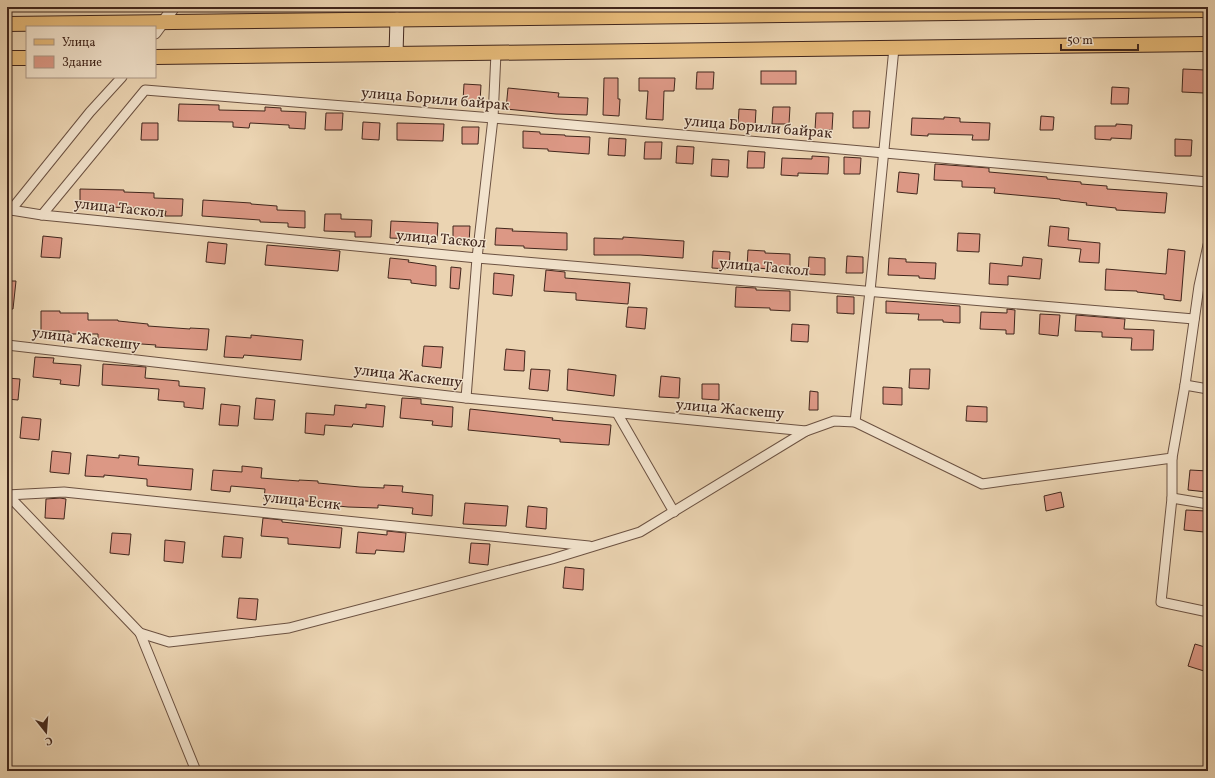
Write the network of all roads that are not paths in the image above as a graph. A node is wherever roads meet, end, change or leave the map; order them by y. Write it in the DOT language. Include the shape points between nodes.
graph roads {
  1 [pos="174,7"];
  2 [pos="954,10"];
  3 [pos="1208,10"];
  4 [pos="565,12"];
  5 [pos="397,19"];
  6 [pos="7,24"];
  7 [pos="48,25"];
  8 [pos="103,26"];
  9 [pos="158,27"];
  10 [pos="1208,44"];
  11 [pos="894,48"];
  12 [pos="496,53"];
  13 [pos="396,54"];
  14 [pos="156,57"];
  15 [pos="7,58"];
  16 [pos="26,58"];
  17 [pos="121,78"];
  18 [pos="493,118"];
  19 [pos="884,154"];
  20 [pos="1208,182"];
  21 [pos="9,212"];
  22 [pos="42,215"];
  23 [pos="1208,245"];
  24 [pos="477,258"];
  25 [pos="1203,287"];
  26 [pos="870,291"];
  27 [pos="1194,319"];
  28 [pos="7,345"];
  29 [pos="1185,385"];
  30 [pos="1208,389"];
  31 [pos="466,398"];
  32 [pos="617,413"];
  33 [pos="855,422"];
  34 [pos="806,431"];
  35 [pos="1172,458"];
  36 [pos="7,495"];
  37 [pos="1172,498"];
  38 [pos="1208,504"];
  39 [pos="674,512"];
  40 [pos="594,546"];
  41 [pos="1208,612"];
  42 [pos="140,633"];
  43 [pos="196,771"];
  1 -- 9 [label="street"];
  2 -- 3 [label="main road"];
  2 -- 4 [label="main road"];
  4 -- 5 [label="main road"];
  5 -- 9 [label="main road"];
  5 -- 13 [label="main road"];
  6 -- 7 [label="main road"];
  7 -- 8 [label="main road"];
  10 -- 11 [label="main road"];
  11 -- 12 [label="main road"];
  11 -- 19 [label="street"];
  12 -- 13 [label="main road"];
  12 -- 18 [label="street"];
  13 -- 14 [label="main road"];
  15 -- 16 [label="main road"];
  17 -- 21 [label="street" via="90,112"];
  18 -- 19 [label="street, улица Борили байрак"];
  18 -- 22 [label="street, улица Борили байрак" via="145,90"];
  18 -- 24 [label="street"];
  19 -- 20 [label="street, улица Борили байрак"];
  19 -- 26 [label="street"];
  21 -- 22 [label="street, улица Таскол"];
  22 -- 24 [label="street, улица Таскол"];
  23 -- 25 [label="street"];
  24 -- 26 [label="street, улица Таскол"];
  24 -- 31 [label="street"];
  25 -- 27 [label="street"];
  26 -- 27 [label="street, улица Таскол"];
  26 -- 33 [label="street"];
  27 -- 29 [label="street"];
  28 -- 31 [label="street, улица Жаскешу"];
  29 -- 30 [label="street"];
  29 -- 35 [label="street"];
  31 -- 32 [label="street, улица Жаскешу"];
  32 -- 34 [label="street, улица Жаскешу"];
  32 -- 39 [label="street"];
  33 -- 34 [label="street" via="834,421"];
  33 -- 35 [label="street" via="982,484"];
  34 -- 39 [label="street"];
  35 -- 37 [label="street"];
  36 -- 40 [label="street, улица Есик" via="64,492"];
  36 -- 42 [label="street"];
  37 -- 38 [label="street"];
  37 -- 41 [label="street" via="1161,602"];
  39 -- 40 [label="street" via="640,532"];
  40 -- 42 [label="street" via="289,628 169,642"];
  42 -- 43 [label="street"];
}
